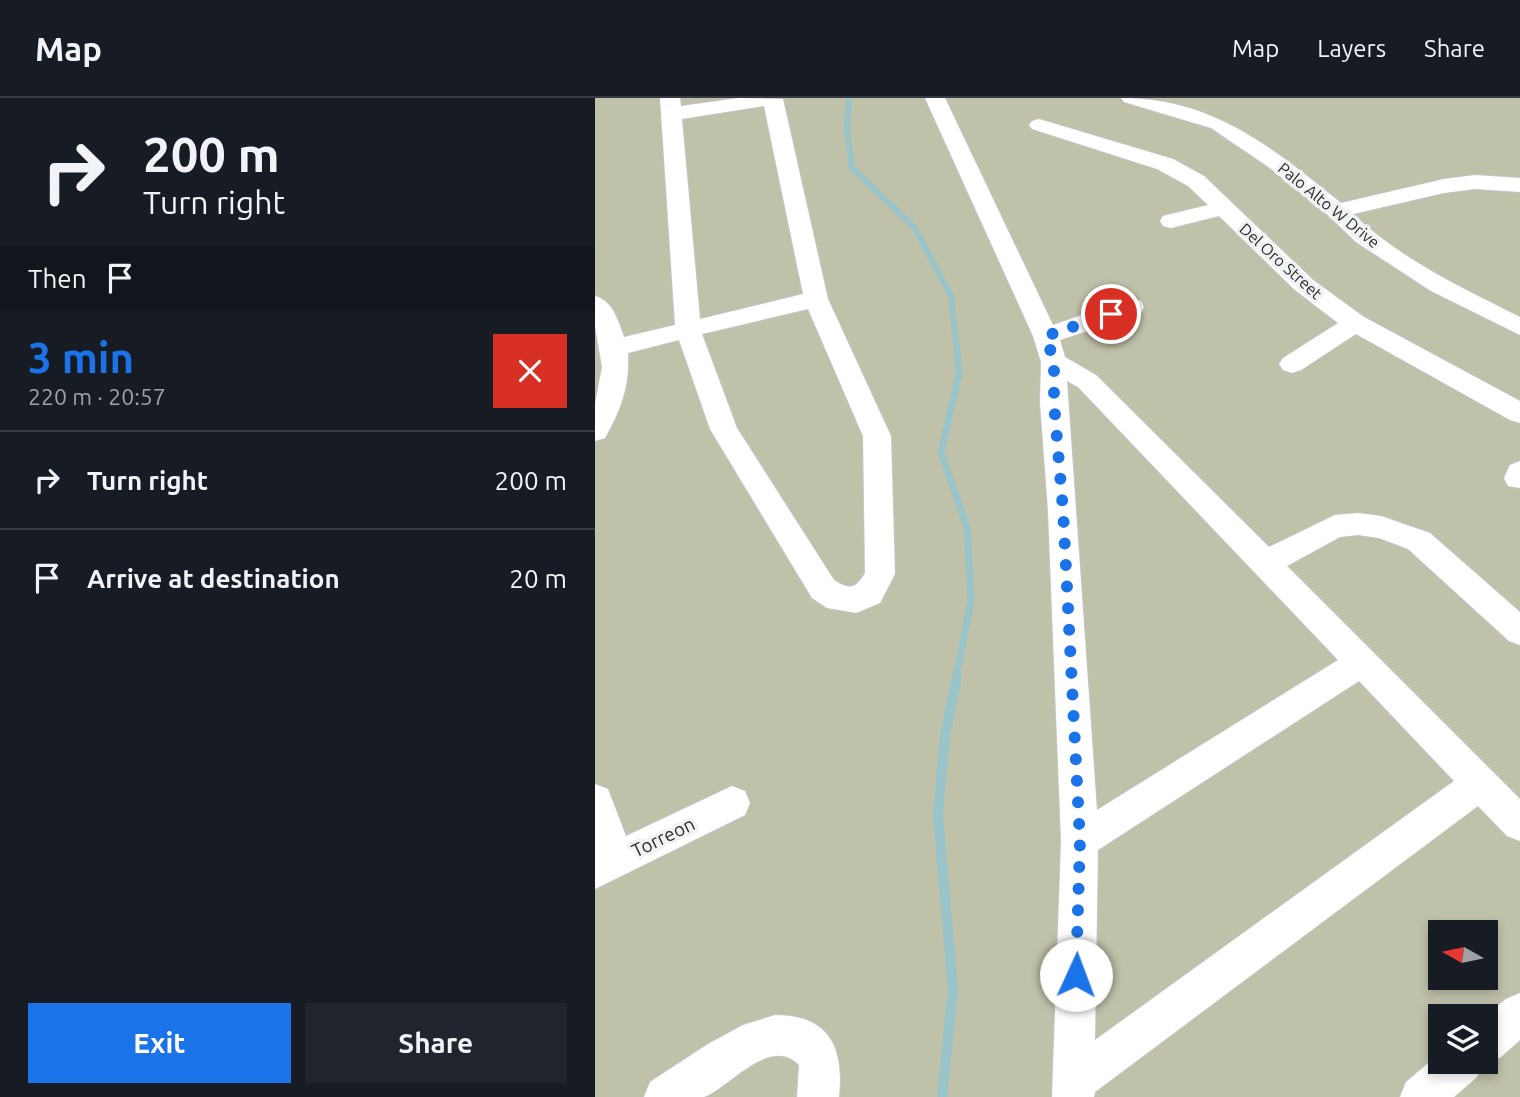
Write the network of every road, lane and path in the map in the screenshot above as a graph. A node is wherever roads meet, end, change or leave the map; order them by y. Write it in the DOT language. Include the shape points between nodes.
graph roads {
  1 [pos="935,98"];
  2 [pos="1131,98"];
  3 [pos="1168,98"];
  4 [pos="772,99"];
  5 [pos="671,106"];
  6 [pos="1039,125"];
  7 [pos="1520,185"];
  8 [pos="1223,208"];
  9 [pos="1345,209"];
  10 [pos="1171,221"];
  11 [pos="816,299"];
  12 [pos="595,304"];
  13 [pos="1132,307"];
  14 [pos="1520,310"];
  15 [pos="1355,323"];
  16 [pos="1520,327"];
  17 [pos="688,330"];
  18 [pos="616,347"];
  19 [pos="1050,349"];
  20 [pos="1292,364"];
  21 [pos="1520,413"];
  22 [pos="595,431"];
  23 [pos="1265,563"];
  24 [pos="1520,632"];
  25 [pos="1362,662"];
  26 [pos="1480,783"];
  27 [pos="595,801"];
  28 [pos="732,803"];
  29 [pos="1520,824"];
  30 [pos="1080,841"];
  31 [pos="606,866"];
  32 [pos="1520,1013"];
  33 [pos="1498,1032"];
  34 [pos="1448,1074"];
  35 [pos="1073,1089"];
  36 [pos="665,1097"];
  37 [pos="818,1097"];
  38 [pos="1421,1097"];
  1 -- 19 [label="street"];
  2 -- 9 [label="street, Palo Alto W Drive" via="1218,124"];
  3 -- 9 [label="street, Palo Alto W Drive" via="1256,130 1301,162"];
  4 -- 5 [label="street"];
  4 -- 11 [label="street"];
  5 -- 17 [label="street"];
  6 -- 8 [label="street, Del Oro Street" via="1165,164 1196,181"];
  7 -- 9 [label="street" via="1475,182"];
  8 -- 10 [label="street"];
  8 -- 15 [label="street, Del Oro Street" via="1304,285"];
  9 -- 14 [label="street, Palo Alto W Drive"];
  9 -- 16 [label="street, Palo Alto W Drive" via="1364,237 1440,286"];
  11 -- 17 [label="street"];
  11 -- 17 [label="street" via="877,436 880,574 869,594 856,600 838,599 823,589 725,429"];
  12 -- 18 [label="street"];
  13 -- 19 [label="street"];
  15 -- 20 [label="street"];
  15 -- 21 [label="street, Del Oro Street"];
  17 -- 18 [label="street"];
  18 -- 22 [label="street" via="617,375"];
  19 -- 23 [label="street"];
  19 -- 30 [label="street"];
  23 -- 24 [label="street" via="1335,526 1381,527 1419,541"];
  23 -- 25 [label="street"];
  25 -- 26 [label="street"];
  25 -- 30 [label="street"];
  26 -- 29 [label="street"];
  26 -- 35 [label="street"];
  27 -- 31 [label="street"];
  28 -- 31 [label="street, Torreon"];
  30 -- 35 [label="street"];
  32 -- 33 [label="street"];
  34 -- 38 [label="street"];
  36 -- 37 [label="street" via="759,1039 781,1035 797,1037 819,1059"];
}
